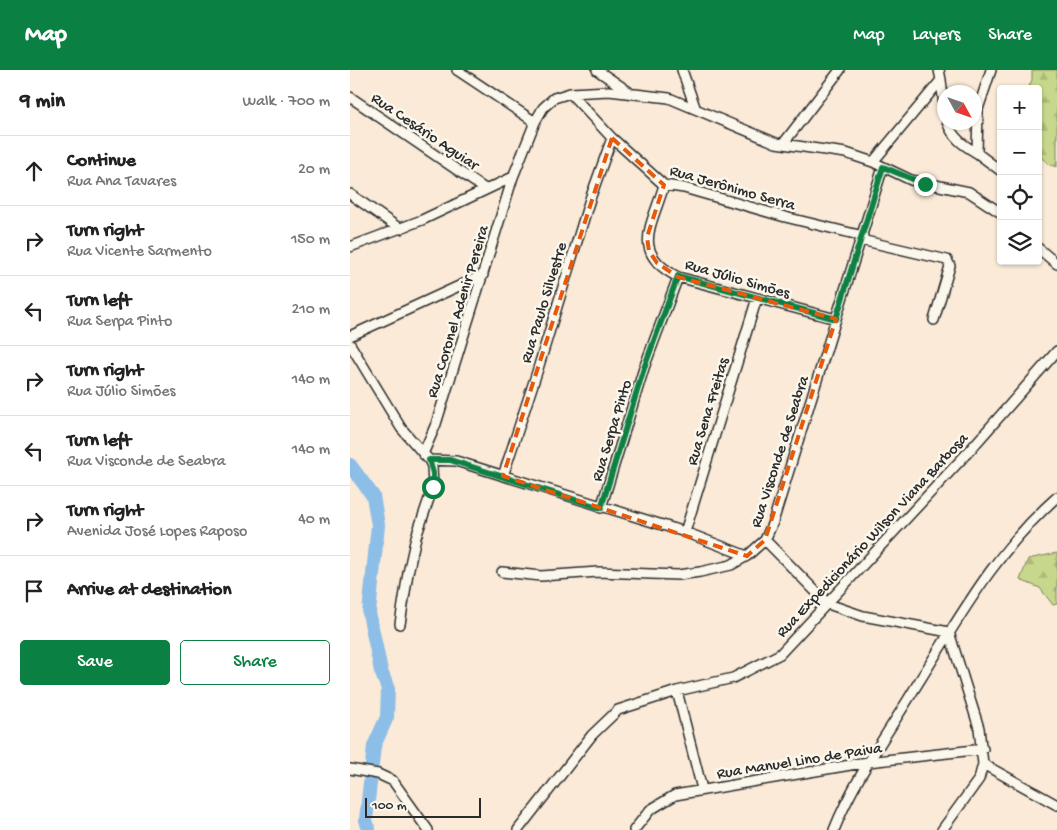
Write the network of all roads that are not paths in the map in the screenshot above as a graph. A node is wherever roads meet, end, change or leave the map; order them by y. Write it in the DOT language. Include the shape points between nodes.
graph roads {
  1 [pos="458,70"];
  2 [pos="597,70"];
  3 [pos="682,70"];
  4 [pos="838,70"];
  5 [pos="939,70"];
  6 [pos="991,70"];
  7 [pos="941,80"];
  8 [pos="942,85"];
  9 [pos="570,93"];
  10 [pos="629,93"];
  11 [pos="350,97"];
  12 [pos="695,107"];
  13 [pos="535,122"];
  14 [pos="951,130"];
  15 [pos="612,138"];
  16 [pos="783,144"];
  17 [pos="977,153"];
  18 [pos="874,162"];
  19 [pos="883,167"];
  20 [pos="997,168"];
  21 [pos="513,177"];
  22 [pos="664,185"];
  23 [pos="485,189"];
  24 [pos="350,194"];
  25 [pos="997,210"];
  26 [pos="400,229"];
  27 [pos="862,238"];
  28 [pos="350,247"];
  29 [pos="1042,251"];
  30 [pos="1057,264"];
  31 [pos="483,275"];
  32 [pos="678,276"];
  33 [pos="757,298"];
  34 [pos="836,319"];
  35 [pos="934,320"];
  36 [pos="350,336"];
  37 [pos="350,344"];
  38 [pos="1057,351"];
  39 [pos="426,457"];
  40 [pos="503,476"];
  41 [pos="1057,497"];
  42 [pos="601,508"];
  43 [pos="686,532"];
  44 [pos="765,540"];
  45 [pos="747,556"];
  46 [pos="502,572"];
  47 [pos="828,604"];
  48 [pos="400,624"];
  49 [pos="949,632"];
  50 [pos="677,691"];
  51 [pos="983,749"];
  52 [pos="868,762"];
  53 [pos="983,764"];
  54 [pos="350,769"];
  55 [pos="702,789"];
  56 [pos="1057,805"];
  57 [pos="428,830"];
  58 [pos="518,830"];
  59 [pos="634,830"];
  60 [pos="834,830"];
  61 [pos="942,830"];
  1 -- 13 [label="street"];
  2 -- 10 [label="street"];
  3 -- 12 [label="street"];
  4 -- 16 [label="street"];
  5 -- 7 [label="street"];
  6 -- 17 [label="street" via="978,109"];
  7 -- 8 [label="street"];
  7 -- 18 [label="street"];
  9 -- 10 [label="street"];
  9 -- 13 [label="street, Rua Coronel Adenir Pereira" via="554,98"];
  9 -- 15 [label="street, Rua Jerônimo Serra"];
  10 -- 12 [label="street" via="669,98"];
  11 -- 23 [label="street, Rua Cesário Aguiar"];
  12 -- 16 [label="street" via="756,136"];
  13 -- 21 [label="street, Rua Coronel Adenir Pereira"];
  14 -- 17 [label="street" via="962,144"];
  15 -- 22 [label="street, Rua Jerônimo Serra"];
  15 -- 40 [label="street, Rua Paulo Silvestre"];
  16 -- 18 [label="street" via="846,153"];
  17 -- 20 [label="street"];
  18 -- 19 [label="street"];
  19 -- 25 [label="street" via="925,184 969,192"];
  19 -- 27 [label="street, Rua Visconde de Seabra"];
  21 -- 23 [label="street"];
  21 -- 31 [label="street, Rua Coronel Adenir Pereira"];
  22 -- 27 [label="street, Rua Jerônimo Serra"];
  22 -- 32 [label="street, Rua Júlio Simões" via="651,222 649,251 657,263"];
  23 -- 26 [label="street"];
  24 -- 26 [label="street"];
  26 -- 28 [label="street"];
  27 -- 34 [label="street, Rua Visconde de Seabra"];
  27 -- 35 [label="street, Rua Jerônimo Serra" via="947,260 950,266"];
  29 -- 30 [label="street"];
  31 -- 36 [label="street"];
  31 -- 39 [label="street, Rua Coronel Adenir Pereira"];
  32 -- 33 [label="street, Rua Júlio Simões"];
  32 -- 42 [label="street, Rua Serpa Pinto" via="644,368"];
  33 -- 34 [label="street, Rua Júlio Simões"];
  33 -- 43 [label="street, Rua Sena Freitas"];
  34 -- 44 [label="street, Rua Visconde de Seabra"];
  37 -- 39 [label="street" via="401,428"];
  38 -- 47 [label="street, Rua Expedicionário Wilson Viana Barbosa" via="971,450"];
  39 -- 40 [label="street" via="456,461"];
  39 -- 48 [label="street" via="433,473 433,487 416,536"];
  40 -- 42 [label="street"];
  41 -- 49 [label="street" via="1020,532 978,586"];
  42 -- 43 [label="street"];
  43 -- 45 [label="street"];
  44 -- 45 [label="street, Rua Visconde de Seabra"];
  44 -- 47 [label="street"];
  45 -- 46 [label="street, Rua Visconde de Seabra" via="716,569 678,575 598,572 542,576"];
  47 -- 49 [label="street" via="863,616"];
  47 -- 50 [label="street, Rua Expedicionário Wilson Viana Barbosa" via="772,659 733,678"];
  49 -- 51 [label="street"];
  49 -- 52 [label="street"];
  50 -- 55 [label="street"];
  50 -- 58 [label="street, Rua Expedicionário Wilson Viana Barbosa" via="628,706 604,721"];
  51 -- 52 [label="street, Rua Manuel Lino de Paiva"];
  51 -- 53 [label="street"];
  52 -- 55 [label="street, Rua Manuel Lino de Paiva"];
  52 -- 60 [label="street"];
  53 -- 56 [label="street"];
  53 -- 61 [label="street" via="979,779"];
  54 -- 57 [label="street" via="378,774 393,781"];
  55 -- 59 [label="street, Rua Manuel Lino de Paiva" via="662,801"];
}
